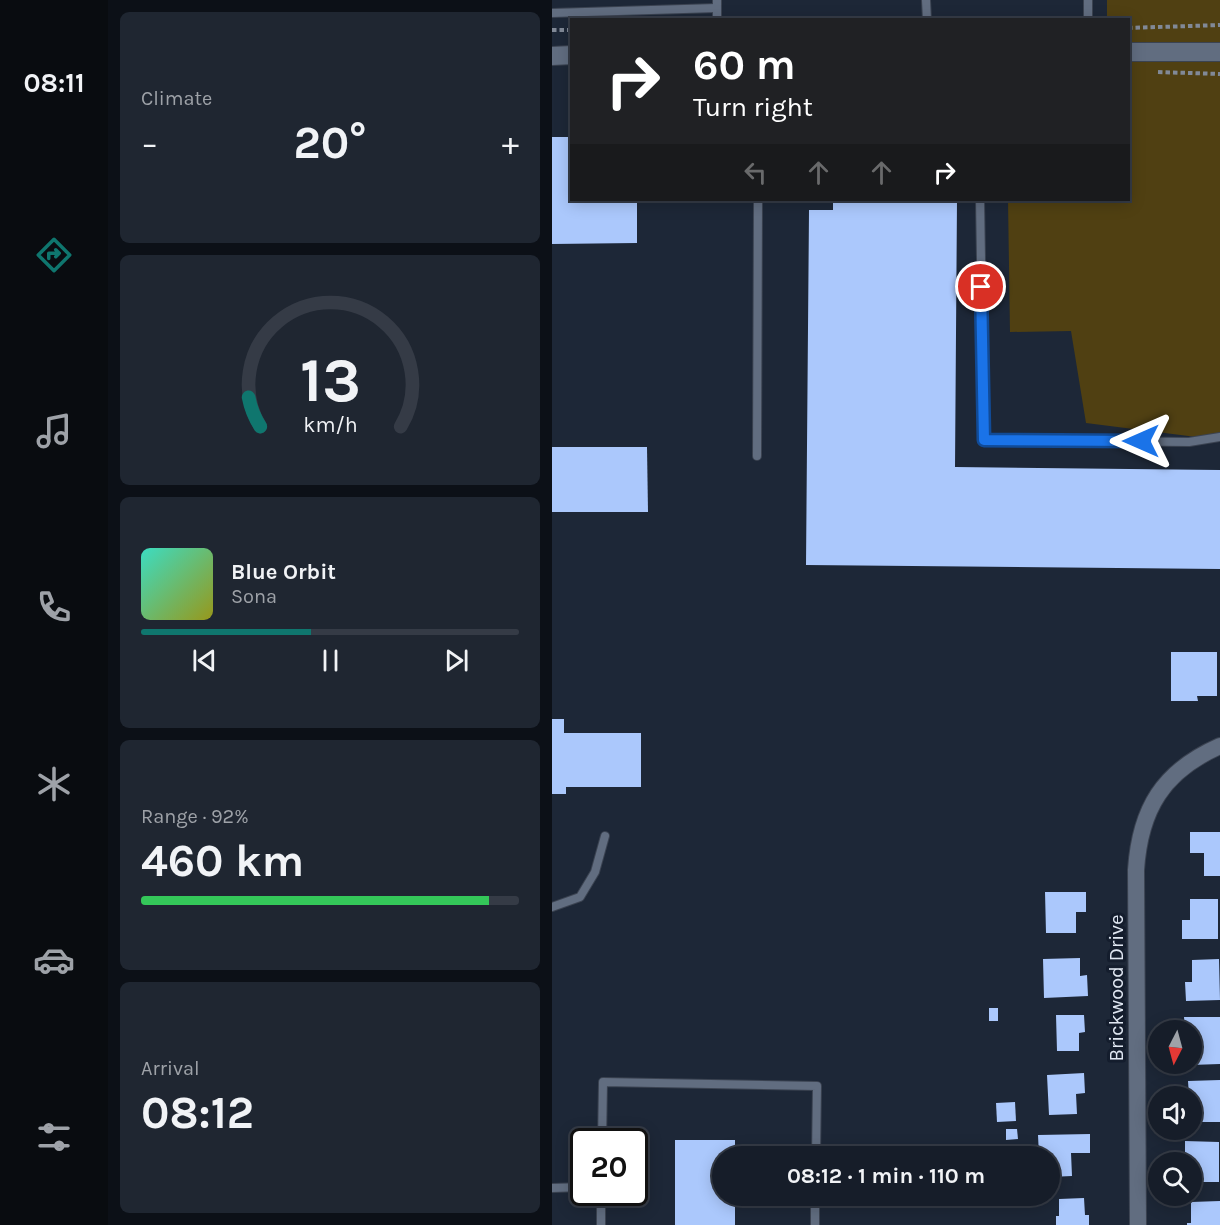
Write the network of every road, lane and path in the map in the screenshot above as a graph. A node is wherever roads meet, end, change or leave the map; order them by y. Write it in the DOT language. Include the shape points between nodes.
graph roads {
  1 [pos="926,0"];
  2 [pos="1088,0"];
  3 [pos="717,4"];
  4 [pos="552,13"];
  5 [pos="927,18"];
  6 [pos="1088,18"];
  7 [pos="1220,25"];
  8 [pos="1130,28"];
  9 [pos="552,30"];
  10 [pos="570,30"];
  11 [pos="1130,52"];
  12 [pos="1220,52"];
  13 [pos="570,55"];
  14 [pos="552,56"];
  15 [pos="1151,72"];
  16 [pos="1220,74"];
  17 [pos="758,201"];
  18 [pos="980,201"];
  19 [pos="1220,437"];
  20 [pos="757,456"];
  21 [pos="1220,746"];
  22 [pos="605,836"];
  23 [pos="552,907"];
  24 [pos="602,1128"];
  25 [pos="816,1146"];
  26 [pos="570,1187"];
  27 [pos="552,1188"];
  28 [pos="601,1206"];
  29 [pos="815,1206"];
  30 [pos="601,1225"];
  31 [pos="815,1225"];
  32 [pos="1138,1225"];
  1 -- 5 [label="lane"];
  2 -- 6 [label="lane"];
  3 -- 4 [label="lane"];
  7 -- 8 [label="path"];
  9 -- 10 [label="path"];
  11 -- 12 [label="street"];
  13 -- 14 [label="street"];
  15 -- 16 [label="path"];
  17 -- 20 [label="lane"];
  18 -- 19 [label="lane" via="984,440 1189,442"];
  21 -- 32 [label="street, Brickwood Drive" via="1185,765 1163,787 1148,812 1138,842"];
  22 -- 23 [label="lane" via="595,873 580,897"];
  24 -- 25 [label="lane" via="603,1082 817,1086"];
  26 -- 27 [label="lane"];
  28 -- 30 [label="lane"];
  29 -- 31 [label="lane"];
}
